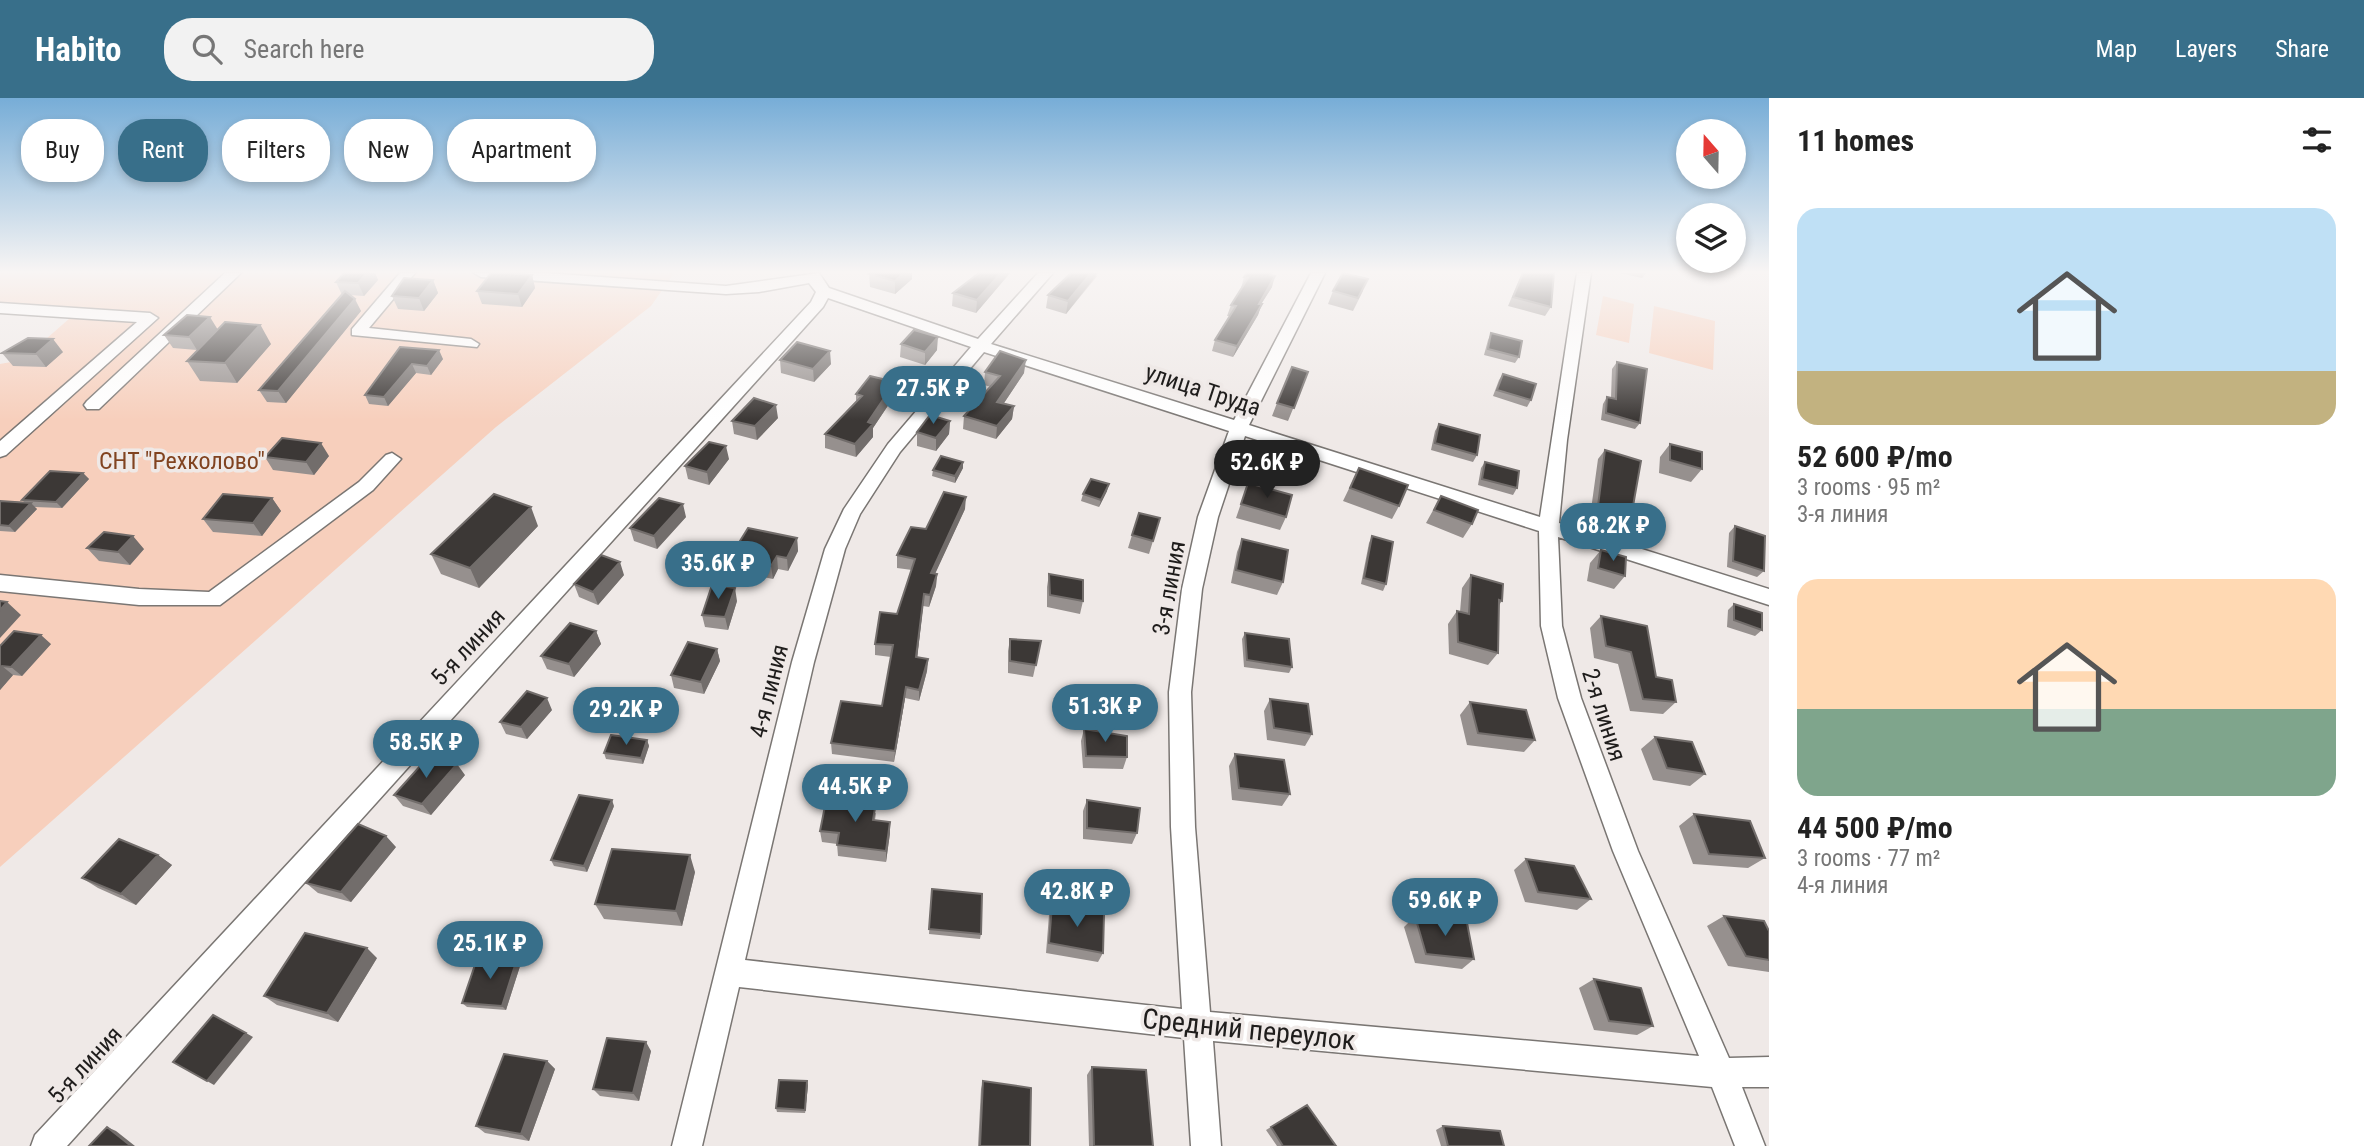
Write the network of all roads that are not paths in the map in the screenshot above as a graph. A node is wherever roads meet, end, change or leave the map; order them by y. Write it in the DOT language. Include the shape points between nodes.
graph roads {
  1 [pos="146,322"];
  2 [pos="182,322"];
  3 [pos="367,322"];
  4 [pos="802,322"];
  5 [pos="920,322"];
  6 [pos="1005,322"];
  7 [pos="1293,322"];
  8 [pos="1577,322"];
  9 [pos="471,345"];
  10 [pos="979,345"];
  11 [pos="93,405"];
  12 [pos="1239,427"];
  13 [pos="0,451"];
  14 [pos="392,459"];
  15 [pos="1547,528"];
  16 [pos="0,583"];
  17 [pos="1769,597"];
  18 [pos="731,972"];
  19 [pos="1197,1025"];
  20 [pos="1769,1072"];
  21 [pos="1723,1073"];
  22 [pos="46,1146"];
  23 [pos="687,1146"];
  24 [pos="1206,1146"];
  25 [pos="1750,1146"];
  1 -- 13 [label="street"];
  2 -- 11 [label="street"];
  3 -- 9 [label="street" via="358,332"];
  4 -- 22 [label="street, 5-я линия"];
  5 -- 10 [label="street, улица Труда"];
  6 -- 10 [label="street, 4-я линия"];
  7 -- 12 [label="street, 3-я линия"];
  8 -- 15 [label="street, 2-я линия"];
  10 -- 12 [label="street, улица Труда"];
  10 -- 18 [label="street, 4-я линия" via="900,436 850,516 824,583 803,662 734,940"];
  12 -- 15 [label="street, улица Труда"];
  12 -- 19 [label="street, 3-я линия" via="1208,517 1180,692 1183,827"];
  14 -- 16 [label="street" via="366,486 213,600"];
  15 -- 17 [label="street, улица Труда"];
  15 -- 21 [label="street, 2-я линия" via="1549,610 1562,677 1616,833"];
  18 -- 19 [label="street, Средний переулок"];
  18 -- 23 [label="street, 4-я линия"];
  19 -- 21 [label="street, Средний переулок"];
  19 -- 24 [label="street, 3-я линия"];
  20 -- 21 [label="street, Средний переулок"];
  21 -- 25 [label="street, 2-я линия"];
}
